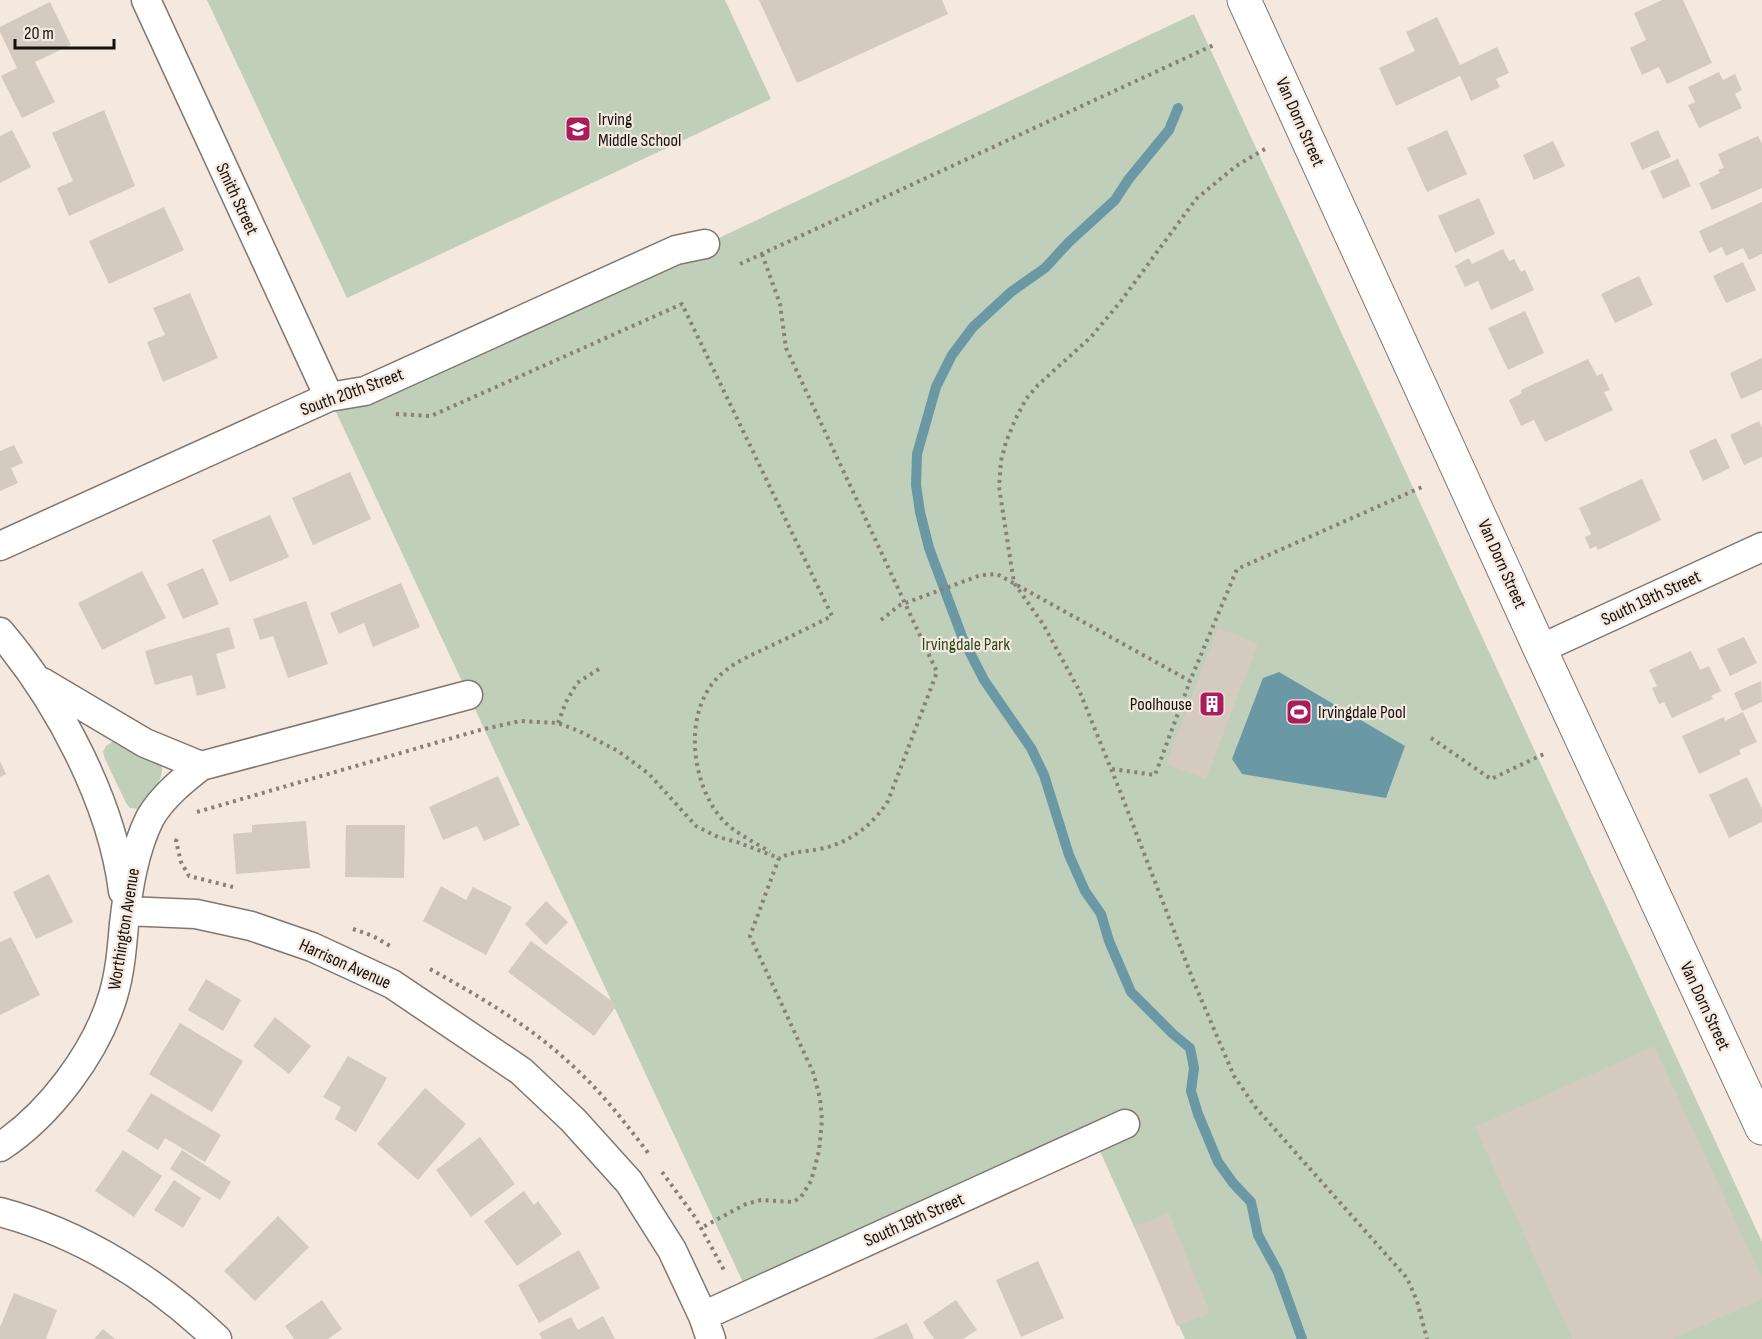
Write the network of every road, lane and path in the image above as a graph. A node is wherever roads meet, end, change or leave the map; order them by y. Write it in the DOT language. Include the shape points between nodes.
graph roads {
  1 [pos="146,0"];
  2 [pos="1244,0"];
  3 [pos="1216,44"];
  4 [pos="1265,149"];
  5 [pos="705,244"];
  6 [pos="762,254"];
  7 [pos="740,264"];
  8 [pos="329,397"];
  9 [pos="391,415"];
  10 [pos="1422,487"];
  11 [pos="0,546"];
  12 [pos="1762,547"];
  13 [pos="1014,583"];
  14 [pos="905,603"];
  15 [pos="881,620"];
  16 [pos="0,632"];
  17 [pos="1540,649"];
  18 [pos="602,667"];
  19 [pos="33,676"];
  20 [pos="1190,681"];
  21 [pos="468,694"];
  22 [pos="558,723"];
  23 [pos="1431,738"];
  24 [pos="1546,753"];
  25 [pos="201,766"];
  26 [pos="1112,769"];
  27 [pos="191,817"];
  28 [pos="180,832"];
  29 [pos="779,858"];
  30 [pos="189,876"];
  31 [pos="126,911"];
  32 [pos="1125,1124"];
  33 [pos="1762,1128"];
  34 [pos="0,1147"];
  35 [pos="0,1212"];
  36 [pos="701,1228"];
  37 [pos="707,1328"];
  38 [pos="217,1339"];
  39 [pos="1427,1339"];
  1 -- 8 [label="street, Smith Street"];
  2 -- 17 [label="main road, Van Dorn Street"];
  3 -- 6 [label="path"];
  4 -- 13 [label="path" via="1236,166 1196,199 1091,337 1026,399 1006,442 999,487"];
  5 -- 8 [label="street, South 20th Street" via="676,250 365,391"];
  6 -- 7 [label="path"];
  6 -- 14 [label="path" via="780,304 786,348"];
  8 -- 11 [label="street, South 20th Street"];
  9 -- 29 [label="path" via="431,416 682,304 832,616 724,671 712,686 697,720 698,765 710,800 737,832"];
  10 -- 20 [label="path" via="1237,569"];
  12 -- 17 [label="street, South 19th Street"];
  13 -- 14 [label="path" via="998,574 981,575"];
  13 -- 20 [label="path"];
  13 -- 26 [label="path" via="1043,624 1079,690"];
  14 -- 15 [label="path"];
  14 -- 29 [label="path" via="937,672 888,801 877,819 842,842 793,851"];
  16 -- 19 [label="street"];
  17 -- 33 [label="main road, Van Dorn Street"];
  18 -- 22 [label="path" via="577,683"];
  19 -- 25 [label="street" via="145,743"];
  19 -- 31 [label="street" via="97,794 117,859"];
  20 -- 26 [label="path" via="1155,775"];
  21 -- 25 [label="street, Worthington Avenue"];
  22 -- 27 [label="path" via="520,721 480,730 198,811"];
  22 -- 29 [label="path" via="618,750 649,774 696,826"];
  23 -- 24 [label="path" via="1491,779"];
  25 -- 31 [label="street, Worthington Avenue" via="179,783 151,817 135,857"];
  26 -- 39 [label="path" via="1234,1076 1256,1108 1407,1278 1418,1301"];
  28 -- 30 [label="path" via="176,841"];
  29 -- 36 [label="path" via="750,936 813,1072 822,1120 819,1151 811,1181 801,1197 793,1202 761,1200 746,1204"];
  31 -- 34 [label="street, Worthington Avenue" via="113,996 102,1025 76,1071 50,1104"];
  31 -- 37 [label="street, Harrison Avenue" via="196,914 251,926 312,947 392,984 521,1071 573,1119 629,1182 672,1250"];
  32 -- 37 [label="street, South 19th Street"];
  35 -- 38 [label="street" via="61,1234 114,1260 172,1299"];
}
